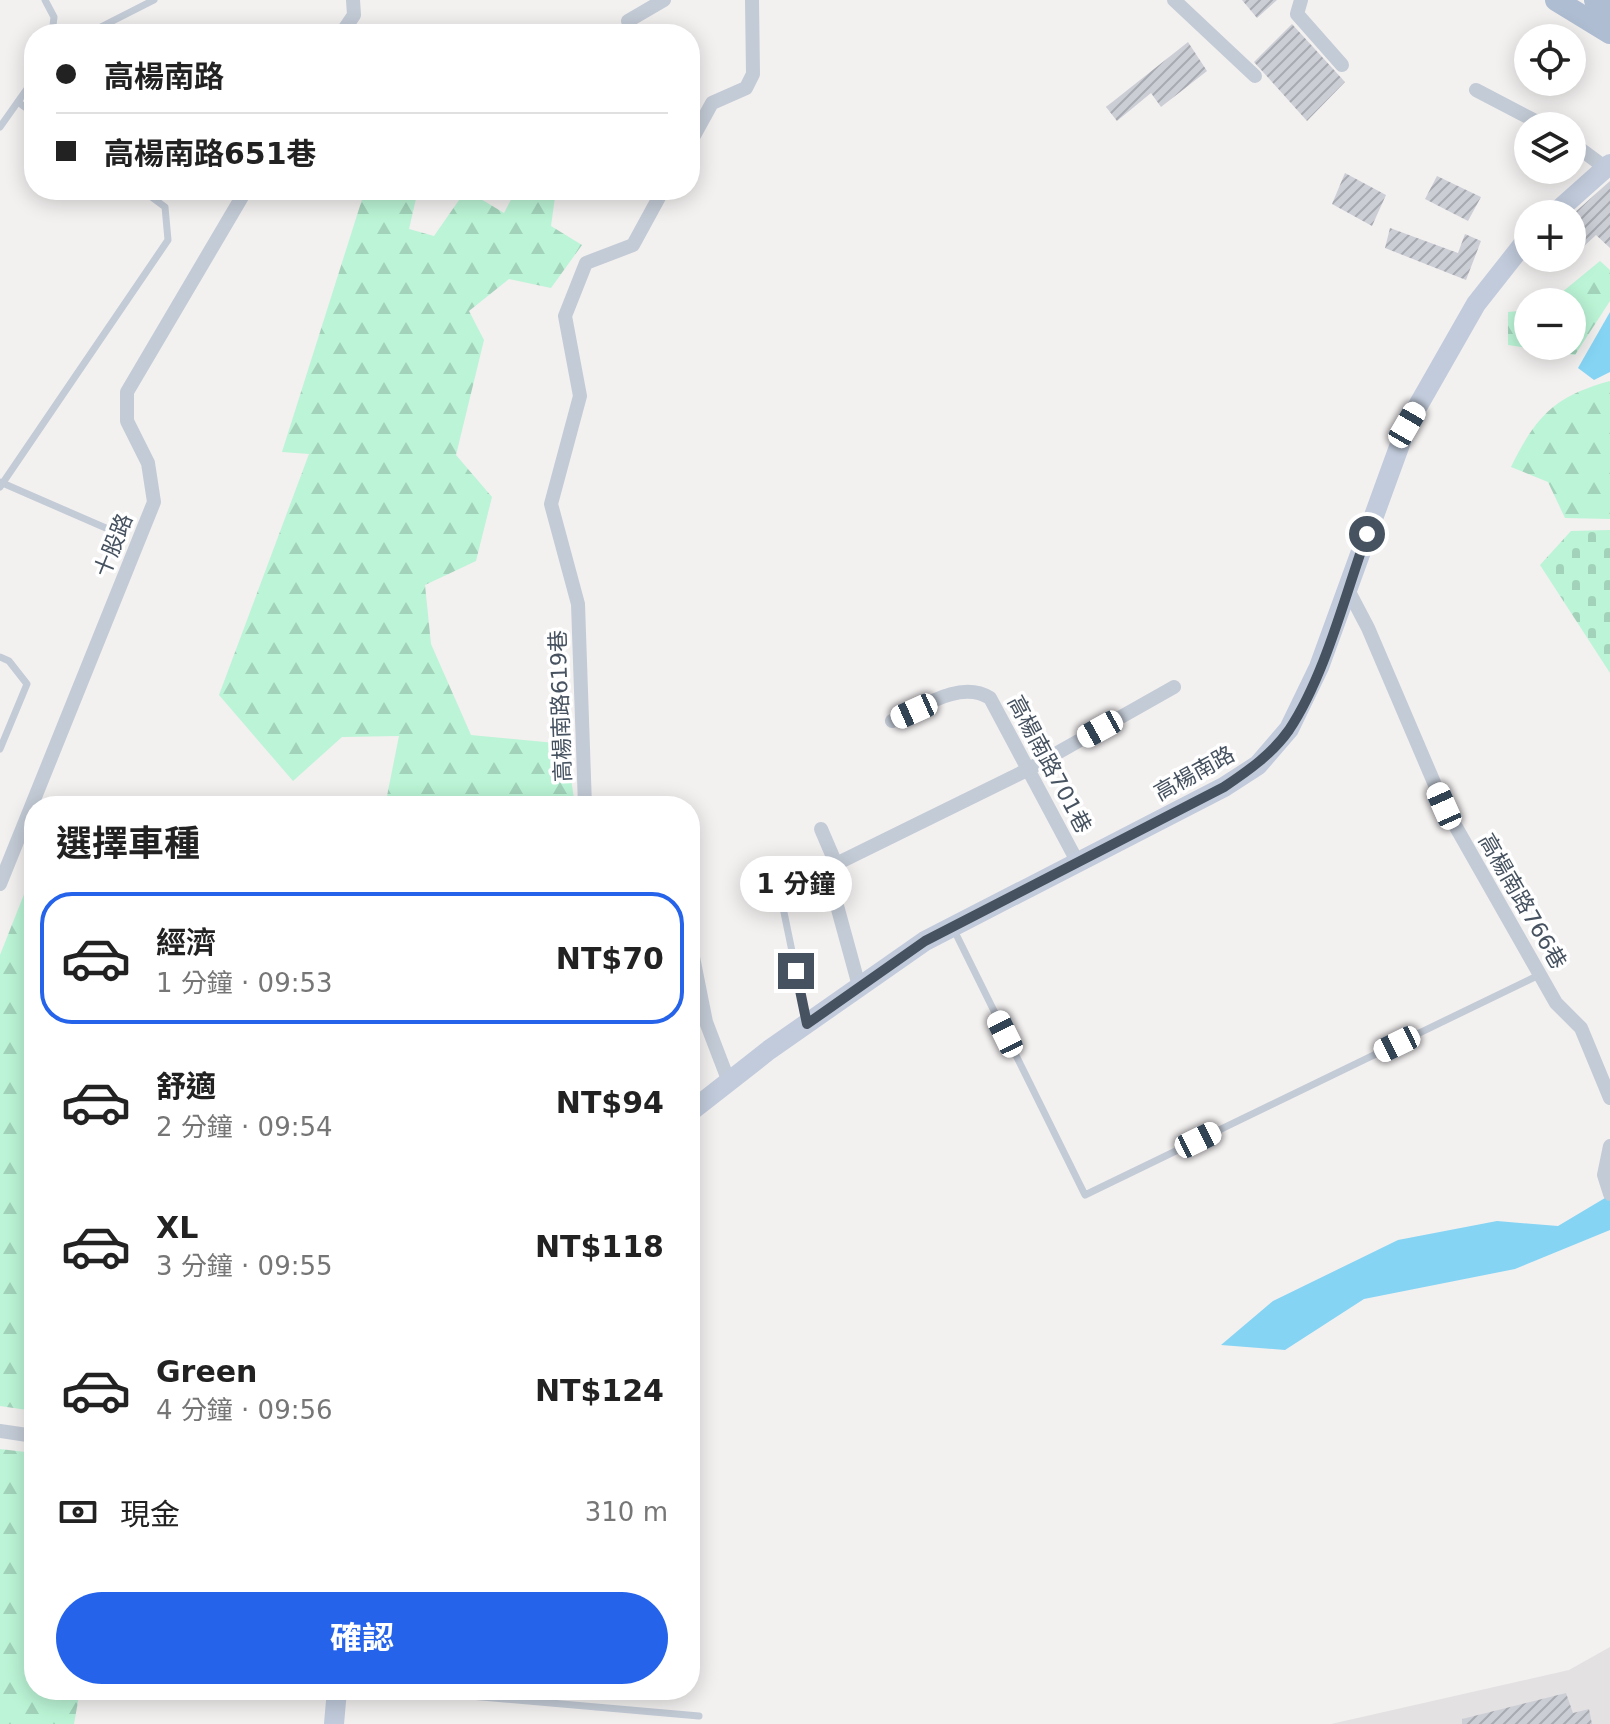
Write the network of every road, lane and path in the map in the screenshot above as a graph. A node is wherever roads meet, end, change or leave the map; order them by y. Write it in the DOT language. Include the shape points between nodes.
graph roads {
  1 [pos="45,0"];
  2 [pos="154,0"];
  3 [pos="353,0"];
  4 [pos="664,0"];
  5 [pos="752,0"];
  6 [pos="1174,0"];
  7 [pos="1301,0"];
  8 [pos="1556,0"];
  9 [pos="1595,0"];
  10 [pos="1610,9"];
  11 [pos="628,21"];
  12 [pos="53,24"];
  13 [pos="107,24"];
  14 [pos="348,24"];
  15 [pos="1610,33"];
  16 [pos="1342,65"];
  17 [pos="1255,76"];
  18 [pos="1476,90"];
  19 [pos="24,93"];
  20 [pos="18,102"];
  21 [pos="24,106"];
  22 [pos="1518,112"];
  23 [pos="700,125"];
  24 [pos="0,127"];
  25 [pos="1586,152"];
  26 [pos="1608,166"];
  27 [pos="156,200"];
  28 [pos="240,200"];
  29 [pos="658,200"];
  30 [pos="1570,200"];
  31 [pos="1514,256"];
  32 [pos="0,484"];
  33 [pos="115,532"];
  34 [pos="1347,588"];
  35 [pos="0,657"];
  36 [pos="1174,687"];
  37 [pos="892,721"];
  38 [pos="0,749"];
  39 [pos="1027,770"];
  40 [pos="35,796"];
  41 [pos="585,796"];
  42 [pos="24,824"];
  43 [pos="821,829"];
  44 [pos="1077,861"];
  45 [pos="774,864"];
  46 [pos="836,864"];
  47 [pos="0,884"];
  48 [pos="952,926"];
  49 [pos="1539,975"];
  50 [pos="859,986"];
  51 [pos="700,992"];
  52 [pos="807,1024"];
  53 [pos="729,1082"];
  54 [pos="1610,1098"];
  55 [pos="700,1104"];
  56 [pos="1610,1146"];
  57 [pos="1610,1194"];
  58 [pos="0,1431"];
  59 [pos="24,1435"];
  60 [pos="336,1700"];
  61 [pos="516,1700"];
  62 [pos="699,1716"];
  63 [pos="334,1724"];
  1 -- 12 [label="lane"];
  2 -- 13 [label="lane"];
  3 -- 14 [label="street" via="354,15"];
  4 -- 11 [label="street"];
  5 -- 23 [label="street" via="753,74 746,88 712,103"];
  6 -- 17 [label="street"];
  7 -- 16 [label="street" via="1297,14"];
  8 -- 15 [label="main road"];
  9 -- 10 [label="main road"];
  18 -- 22 [label="street"];
  19 -- 20 [label="lane"];
  20 -- 21 [label="lane"];
  20 -- 24 [label="lane"];
  25 -- 26 [label="street"];
  26 -- 30 [label="street"];
  27 -- 32 [label="lane" via="165,207 168,240"];
  28 -- 40 [label="street, 十股路" via="127,392 127,421 148,463 154,502"];
  29 -- 41 [label="street, 高楊南路619巷" via="633,245 586,263 565,316 580,396 551,504 578,604"];
  31 -- 34 [label="street, 高楊南路" via="1476,304 1407,425"];
  32 -- 33 [label="lane"];
  34 -- 44 [label="street, 高楊南路" via="1319,667 1289,729 1258,765"];
  34 -- 49 [label="street, 高楊南路766巷" via="1444,806"];
  35 -- 38 [label="lane" via="27,684"];
  36 -- 39 [label="street"];
  37 -- 39 [label="street, 高楊南路701巷" via="957,692 977,689 990,698"];
  39 -- 44 [label="street, 高楊南路701巷"];
  39 -- 46 [label="street"];
  42 -- 47 [label="street, 十股路"];
  43 -- 46 [label="street"];
  44 -- 48 [label="street, 高楊南路"];
  45 -- 52 [label="lane"];
  46 -- 50 [label="street" via="836,902"];
  48 -- 49 [label="lane" via="1085,1195"];
  48 -- 50 [label="street, 高楊南路"];
  49 -- 54 [label="street, 高楊南路766巷" via="1556,1003 1581,1028"];
  50 -- 52 [label="street, 高楊南路"];
  51 -- 53 [label="street"];
  52 -- 53 [label="street, 高楊南路"];
  53 -- 55 [label="street, 高楊南路"];
  56 -- 57 [label="street" via="1604,1175"];
  58 -- 59 [label="street"];
  60 -- 63 [label="street"];
  61 -- 62 [label="lane"];
}
